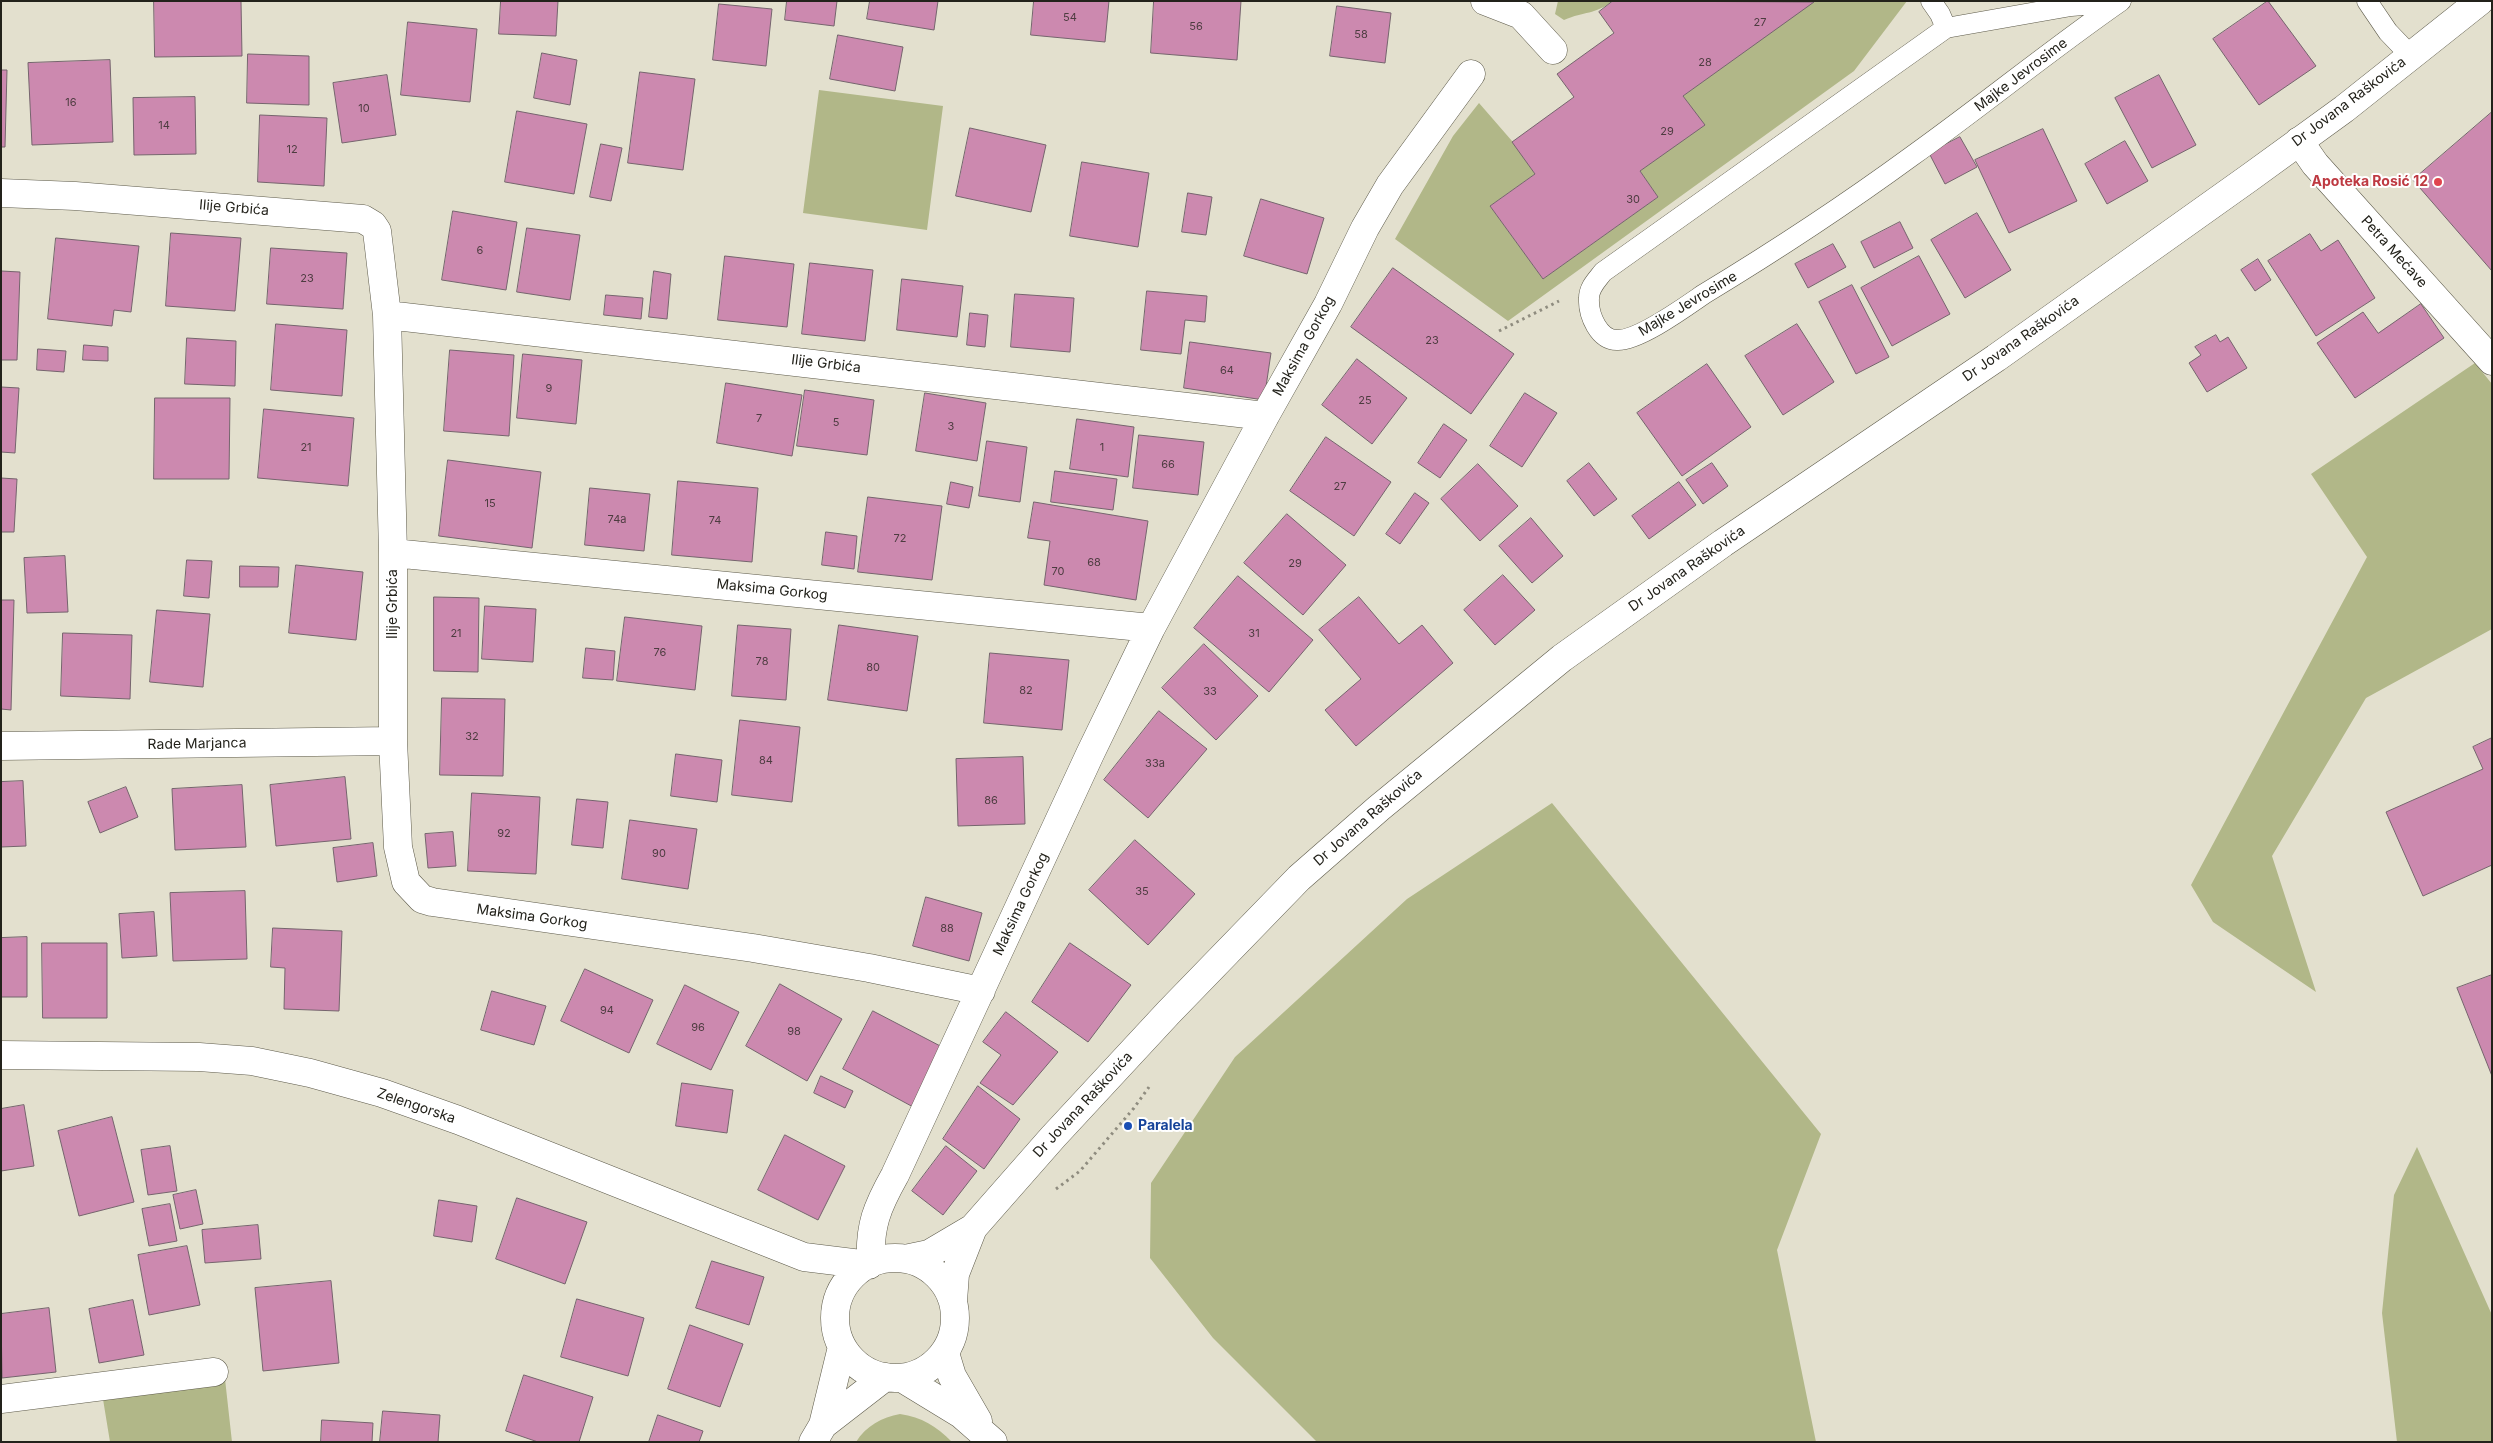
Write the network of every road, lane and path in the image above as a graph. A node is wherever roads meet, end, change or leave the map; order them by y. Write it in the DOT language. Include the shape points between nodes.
graph roads {
  1 [pos="1485,1"];
  2 [pos="1931,1"];
  3 [pos="2480,1"];
  4 [pos="2120,2"];
  5 [pos="2368,2"];
  6 [pos="1946,28"];
  7 [pos="1554,50"];
  8 [pos="2411,56"];
  9 [pos="1471,74"];
  10 [pos="2299,141"];
  11 [pos="1,193"];
  12 [pos="1593,284"];
  13 [pos="387,314"];
  14 [pos="1499,331"];
  15 [pos="2492,361"];
  16 [pos="1265,416"];
  17 [pos="393,553"];
  18 [pos="1151,628"];
  19 [pos="393,741"];
  20 [pos="1,746"];
  21 [pos="412,890"];
  22 [pos="982,991"];
  23 [pos="1,1056"];
  24 [pos="1150,1085"];
  25 [pos="1052,1192"];
  26 [pos="973,1228"];
  27 [pos="808,1258"];
  28 [pos="905,1259"];
  29 [pos="870,1264"];
  30 [pos="838,1300"];
  31 [pos="953,1301"];
  32 [pos="842,1347"];
  33 [pos="945,1353"];
  34 [pos="214,1372"];
  35 [pos="893,1378"];
  36 [pos="1,1399"];
  37 [pos="818,1433"];
  38 [pos="990,1439"];
  1 -- 7 [label="street" via="1521,15"];
  2 -- 6 [label="lane"];
  3 -- 8 [label="street, Dr Jovana Raškovića"];
  4 -- 6 [label="lane, Majke Jevrosime" via="2071,6"];
  4 -- 12 [label="lane, Majke Jevrosime" via="1902,163 1743,271 1631,338 1617,340 1603,335 1594,321 1589,298"];
  5 -- 8 [label="lane" via="2388,32"];
  6 -- 12 [label="lane, Majke Jevrosime" via="1603,272"];
  8 -- 10 [label="street, Dr Jovana Raškovića"];
  9 -- 16 [label="street, Maksima Gorkog" via="1390,185"];
  10 -- 15 [label="street, Petra Mećave" via="2315,164"];
  10 -- 26 [label="street, Dr Jovana Raškovića" via="1996,358 1723,543 1562,658 1465,736 1299,878 1056,1134"];
  11 -- 13 [label="street, Ilije Grbića" via="363,219 377,231"];
  12 -- 14 [label="path"];
  13 -- 16 [label="street, Ilije Grbića"];
  13 -- 17 [label="street, Ilije Grbića"];
  16 -- 18 [label="street, Maksima Gorkog"];
  17 -- 18 [label="street, Maksima Gorkog"];
  17 -- 19 [label="street, Ilije Grbića"];
  18 -- 22 [label="street, Maksima Gorkog"];
  19 -- 20 [label="street, Rade Marjanca"];
  19 -- 21 [label="street, Ilije Grbića" via="398,847 402,871"];
  21 -- 22 [label="street, Maksima Gorkog" via="422,899 432,902 754,948"];
  22 -- 29 [label="street, Maksima Gorkog" via="876,1213 871,1229"];
  23 -- 27 [label="street, Zelengorska" via="199,1057 252,1061 310,1073 458,1120"];
  24 -- 25 [label="path" via="1080,1172"];
  26 -- 28 [label="street, Dr Jovana Raškovića" via="929,1254"];
  26 -- 31 [label="street, Dr Jovana Raškovića" via="955,1274"];
  27 -- 29 [label="street, Zelengorska"];
  27 -- 30 [label="street"];
  28 -- 29 [label="street" via="890,1258"];
  28 -- 31 [label="street" via="920,1263 938,1276"];
  29 -- 30 [label="street" via="851,1277"];
  30 -- 32 [label="street" via="836,1323"];
  31 -- 33 [label="street" via="956,1319 953,1337"];
  32 -- 35 [label="street" via="868,1372"];
  32 -- 37 [label="street"];
  33 -- 35 [label="street" via="933,1366 918,1374"];
  33 -- 38 [label="street" via="961,1393"];
  34 -- 36 [label="street"];
  35 -- 37 [label="street"];
  35 -- 38 [label="street" via="938,1398"];
}
